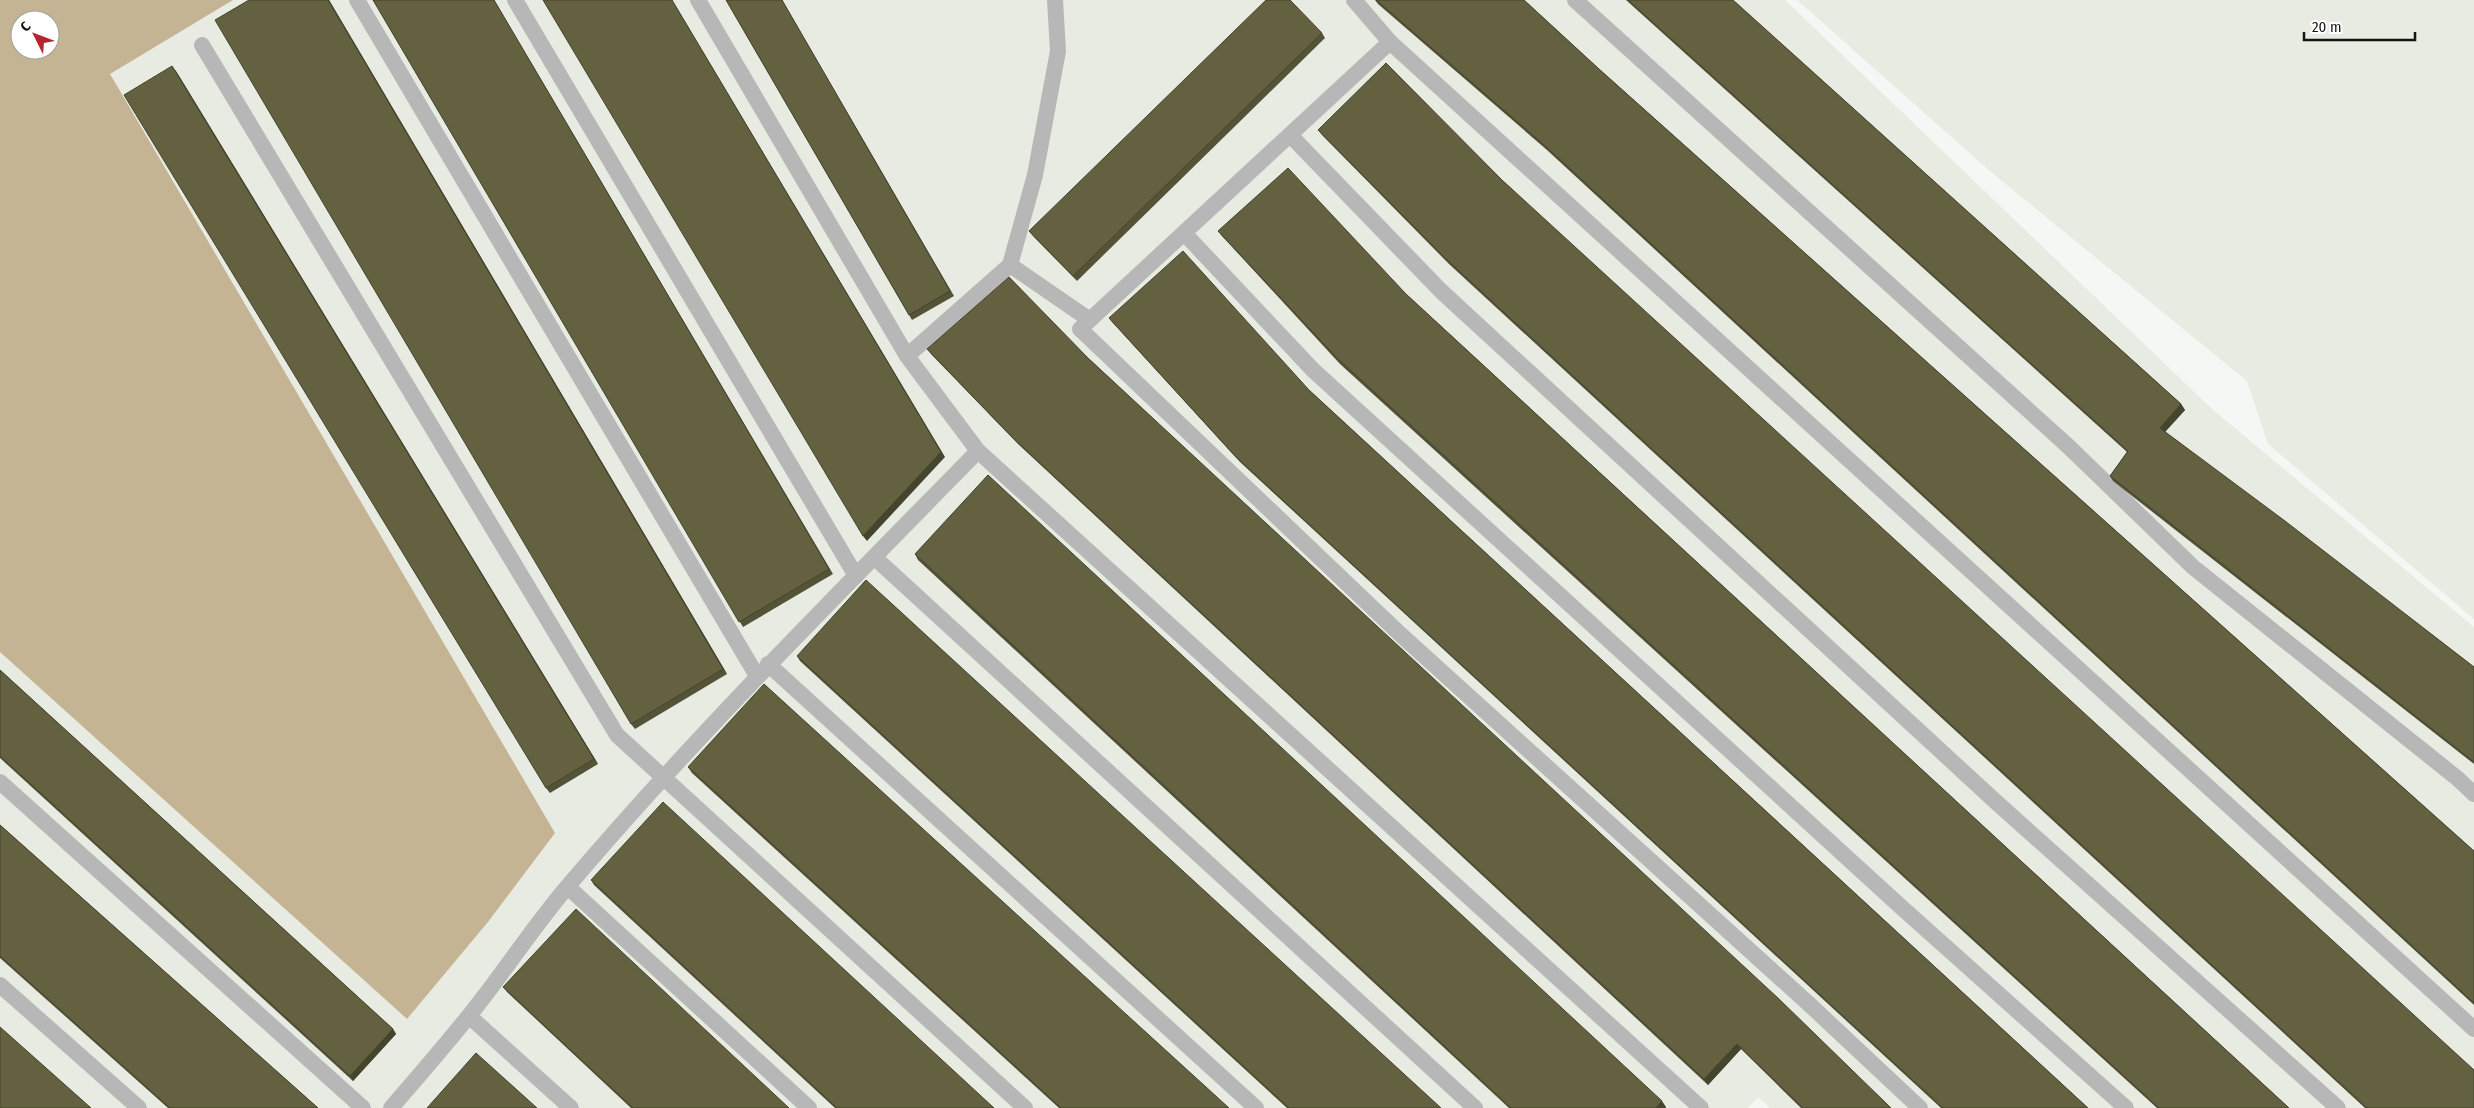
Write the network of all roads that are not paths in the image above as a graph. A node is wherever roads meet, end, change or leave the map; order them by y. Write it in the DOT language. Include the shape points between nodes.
graph roads {
  1 [pos="357,0"];
  2 [pos="515,0"];
  3 [pos="698,0"];
  4 [pos="1055,0"];
  5 [pos="1354,0"];
  6 [pos="1575,0"];
  7 [pos="1390,42"];
  8 [pos="202,45"];
  9 [pos="1290,135"];
  10 [pos="1184,233"];
  11 [pos="1010,265"];
  12 [pos="1090,320"];
  13 [pos="907,356"];
  14 [pos="978,451"];
  15 [pos="874,557"];
  16 [pos="856,576"];
  17 [pos="762,670"];
  18 [pos="663,779"];
  19 [pos="0,782"];
  20 [pos="2474,794"];
  21 [pos="568,887"];
  22 [pos="0,985"];
  23 [pos="469,1016"];
  24 [pos="2474,1029"];
  25 [pos="139,1108"];
  26 [pos="363,1108"];
  27 [pos="391,1108"];
  28 [pos="571,1108"];
  29 [pos="809,1108"];
  30 [pos="1025,1108"];
  31 [pos="1256,1108"];
  32 [pos="1475,1108"];
  33 [pos="1701,1108"];
  34 [pos="1920,1108"];
  35 [pos="2126,1108"];
  36 [pos="2338,1108"];
  1 -- 17 [label="lane"];
  2 -- 16 [label="lane"];
  3 -- 13 [label="lane"];
  4 -- 11 [label="lane" via="1058,50 1036,176"];
  5 -- 7 [label="lane"];
  6 -- 20 [label="lane" via="2069,447 2193,567"];
  7 -- 9 [label="lane"];
  7 -- 24 [label="lane"];
  8 -- 18 [label="lane" via="617,735"];
  9 -- 10 [label="lane"];
  9 -- 36 [label="lane" via="1441,291 1995,802"];
  10 -- 12 [label="lane"];
  10 -- 35 [label="lane" via="1313,370"];
  11 -- 12 [label="lane"];
  11 -- 13 [label="lane"];
  12 -- 34 [label="lane" via="1080,329 1393,628"];
  13 -- 14 [label="lane"];
  14 -- 15 [label="lane"];
  14 -- 33 [label="lane"];
  15 -- 16 [label="lane"];
  15 -- 32 [label="lane"];
  16 -- 17 [label="lane"];
  17 -- 18 [label="lane"];
  17 -- 31 [label="lane"];
  18 -- 21 [label="lane"];
  18 -- 30 [label="lane"];
  19 -- 26 [label="lane"];
  21 -- 23 [label="lane" via="524,940"];
  21 -- 29 [label="lane"];
  22 -- 25 [label="lane"];
  23 -- 27 [label="lane"];
  23 -- 28 [label="lane"];
}
